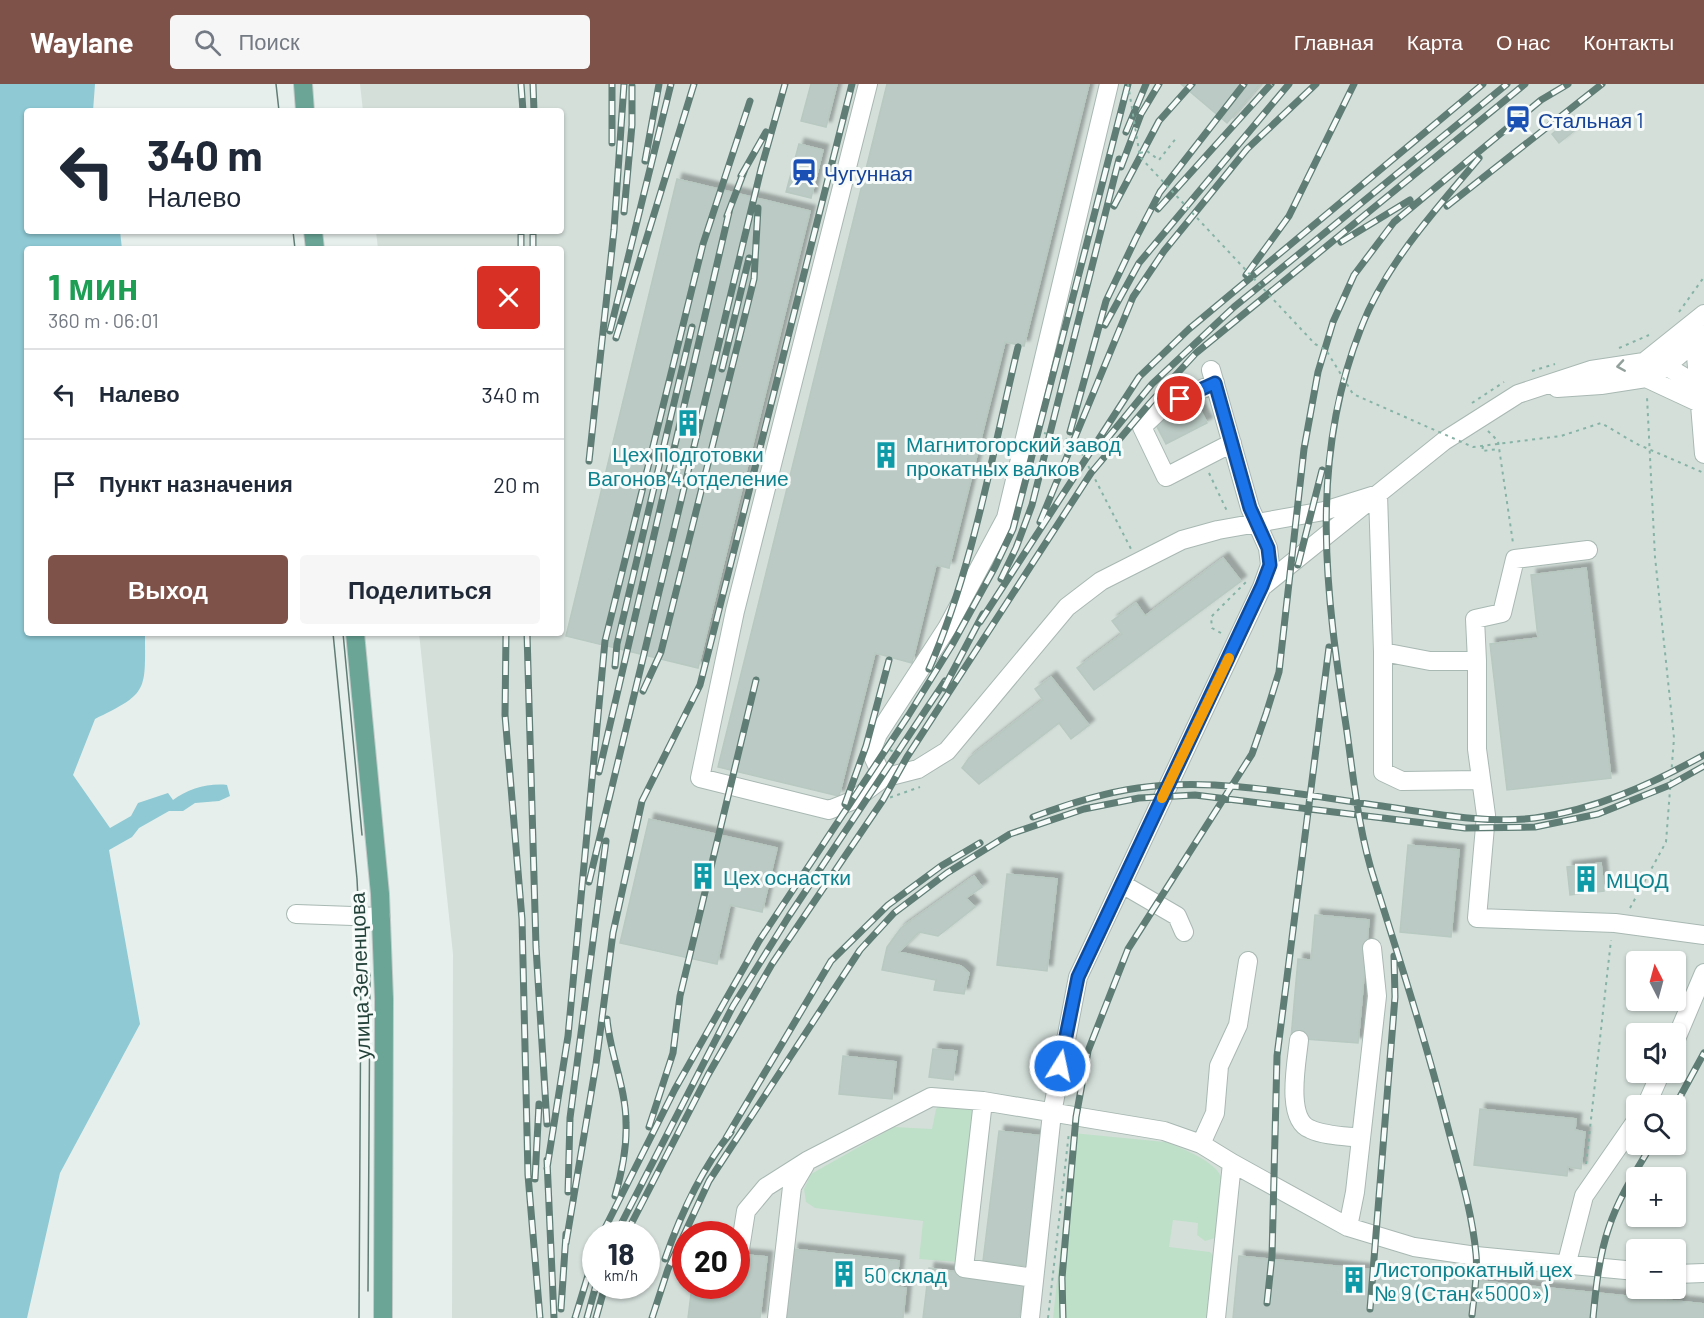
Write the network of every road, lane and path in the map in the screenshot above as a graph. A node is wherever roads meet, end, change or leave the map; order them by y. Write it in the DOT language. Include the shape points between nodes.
graph roads {
  1 [pos="303,84"];
  2 [pos="868,84"];
  3 [pos="1109,84"];
  4 [pos="1128,84"];
  5 [pos="304,108"];
  6 [pos="1177,137"];
  7 [pos="1140,153"];
  8 [pos="1704,277"];
  9 [pos="1674,319"];
  10 [pos="1700,328"];
  11 [pos="1650,335"];
  12 [pos="1613,350"];
  13 [pos="1557,363"];
  14 [pos="1666,366"];
  15 [pos="1645,370"];
  16 [pos="1508,381"];
  17 [pos="1528,382"];
  18 [pos="1701,395"];
  19 [pos="1472,402"];
  20 [pos="1486,428"];
  21 [pos="1026,429"];
  22 [pos="1468,442"];
  23 [pos="1232,443"];
  24 [pos="1483,446"];
  25 [pos="1458,449"];
  26 [pos="1499,450"];
  27 [pos="1704,454"];
  28 [pos="1202,458"];
  29 [pos="1704,473"];
  30 [pos="1378,494"];
  31 [pos="1227,512"];
  32 [pos="1256,522"];
  33 [pos="1588,550"];
  34 [pos="1515,559"];
  35 [pos="1137,561"];
  36 [pos="1258,581"];
  37 [pos="1211,617"];
  38 [pos="355,636"];
  39 [pos="1383,652"];
  40 [pos="1477,661"];
  41 [pos="883,777"];
  42 [pos="1482,780"];
  43 [pos="927,783"];
  44 [pos="883,800"];
  45 [pos="1122,884"];
  46 [pos="296,914"];
  47 [pos="381,917"];
  48 [pos="1615,923"];
  49 [pos="1184,932"];
  50 [pos="1704,935"];
  51 [pos="1372,948"];
  52 [pos="1248,961"];
  53 [pos="1704,973"];
  54 [pos="1682,1023"];
  55 [pos="1299,1040"];
  56 [pos="983,1101"];
  57 [pos="1052,1113"];
  58 [pos="1071,1116"];
  59 [pos="1626,1135"];
  60 [pos="1361,1138"];
  61 [pos="1201,1144"];
  62 [pos="807,1161"];
  63 [pos="1232,1163"];
  64 [pos="1584,1196"];
  65 [pos="744,1221"];
  66 [pos="1348,1227"];
  67 [pos="1566,1266"];
  68 [pos="1626,1271"];
  69 [pos="1704,1273"];
  70 [pos="1686,1274"];
  71 [pos="1034,1278"];
  72 [pos="383,1318"];
  73 [pos="777,1318"];
  74 [pos="1030,1318"];
  75 [pos="1048,1318"];
  76 [pos="1216,1318"];
  1 -- 5 [label="main road"];
  2 -- 41 [label="lane" via="735,611 700,778 829,810 854,800"];
  3 -- 21 [label="lane"];
  4 -- 7 [label="path, bridge"];
  6 -- 7 [label="path, bridge" via="1159,160 1147,151"];
  7 -- 24 [label="path, bridge" via="1315,344 1326,350 1353,394 1473,447"];
  8 -- 9 [label="path"];
  10 -- 14 [label="lane"];
  10 -- 15 [label="lane"];
  10 -- 18 [label="lane"];
  11 -- 12 [label="path"];
  13 -- 17 [label="path"];
  14 -- 15 [label="lane"];
  14 -- 18 [label="lane"];
  15 -- 17 [label="lane" via="1591,370"];
  15 -- 18 [label="lane"];
  15 -- 48 [label="path" via="1654,557 1674,738 1671,805 1666,842 1631,906"];
  16 -- 19 [label="path"];
  17 -- 30 [label="lane" via="1518,394 1480,416"];
  18 -- 27 [label="lane"];
  20 -- 26 [label="path" via="1498,441"];
  21 -- 35 [label="path" via="1074,441"];
  21 -- 41 [label="lane" via="1006,518 947,628 878,734 871,752"];
  22 -- 25 [label="path"];
  23 -- 28 [label="lane"];
  23 -- 28 [label="lane" via="1213,376 1163,407 1142,428 1166,477"];
  23 -- 32 [label="lane"];
  24 -- 26 [label="path" via="1482,451"];
  24 -- 29 [label="path, bridge" via="1561,435 1600,423"];
  26 -- 34 [label="path"];
  28 -- 31 [label="path"];
  30 -- 32 [label="lane" via="1324,511"];
  30 -- 36 [label="lane"];
  30 -- 39 [label="lane"];
  32 -- 35 [label="lane" via="1182,540"];
  32 -- 36 [label="lane" via="1268,548 1270,565"];
  33 -- 34 [label="lane"];
  34 -- 40 [label="lane" via="1503,613 1475,620"];
  35 -- 41 [label="lane" via="1101,581 1067,607 947,751 918,769"];
  36 -- 37 [label="path"];
  36 -- 45 [label="lane"];
  38 -- 47 [label="main road, улица Зеленцова"];
  39 -- 40 [label="lane" via="1430,661"];
  39 -- 42 [label="lane" via="1383,772 1402,781"];
  40 -- 42 [label="lane" via="1477,749"];
  42 -- 48 [label="lane" via="1486,815 1477,918"];
  43 -- 44 [label="path"];
  45 -- 49 [label="lane" via="1177,915"];
  45 -- 57 [label="lane" via="1078,977"];
  46 -- 47 [label="lane"];
  47 -- 72 [label="main road, улица Зеленцова"];
  48 -- 50 [label="lane"];
  48 -- 64 [label="path" via="1594,1081"];
  51 -- 60 [label="lane" via="1377,996"];
  52 -- 61 [label="lane" via="1238,1025 1219,1066 1215,1113"];
  53 -- 54 [label="lane"];
  55 -- 60 [label="lane" via="1294,1094 1298,1116 1307,1129"];
  56 -- 57 [label="lane"];
  56 -- 62 [label="lane" via="931,1097"];
  56 -- 71 [label="lane" via="964,1268"];
  57 -- 58 [label="lane"];
  57 -- 71 [label="lane"];
  58 -- 61 [label="lane" via="1164,1131"];
  58 -- 75 [label="path"];
  59 -- 64 [label="lane"];
  60 -- 66 [label="lane"];
  61 -- 63 [label="lane"];
  62 -- 65 [label="lane" via="766,1187 746,1211"];
  62 -- 73 [label="lane" via="792,1186"];
  63 -- 66 [label="lane"];
  63 -- 76 [label="lane"];
  64 -- 67 [label="lane"];
  66 -- 67 [label="lane" via="1414,1247"];
  67 -- 68 [label="lane"];
  69 -- 70 [label="lane"];
  71 -- 74 [label="lane"];
}
